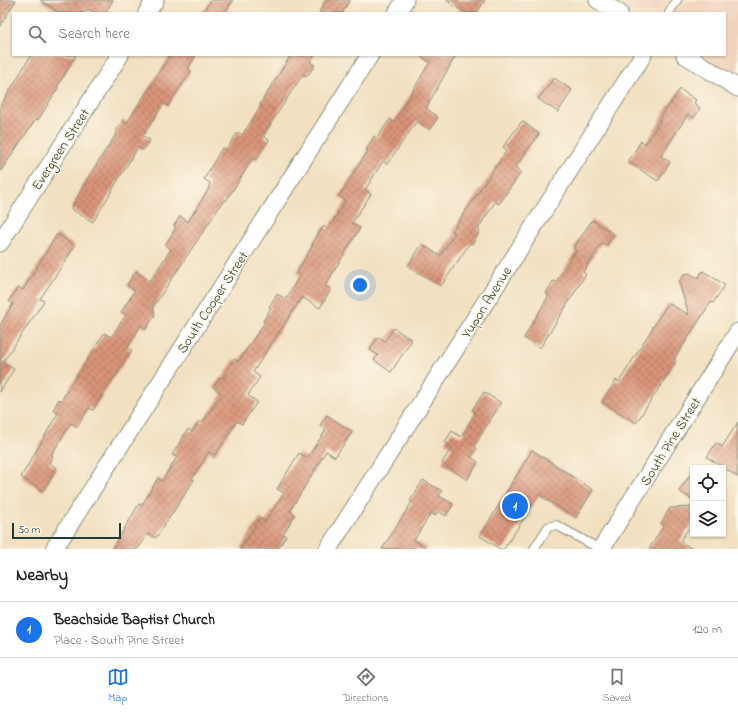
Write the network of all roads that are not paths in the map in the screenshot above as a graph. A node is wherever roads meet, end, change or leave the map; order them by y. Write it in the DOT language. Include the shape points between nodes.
graph roads {
  1 [pos="155,0"];
  2 [pos="405,0"];
  3 [pos="598,0"];
  4 [pos="677,0"];
  5 [pos="148,12"];
  6 [pos="398,12"];
  7 [pos="617,12"];
  8 [pos="670,12"];
  9 [pos="119,56"];
  10 [pos="369,56"];
  11 [pos="642,56"];
  12 [pos="687,56"];
  13 [pos="738,88"];
  14 [pos="0,244"];
  15 [pos="738,332"];
  16 [pos="54,549"];
  17 [pos="328,549"];
  18 [pos="534,549"];
  19 [pos="601,549"];
  1 -- 5 [label="street"];
  2 -- 6 [label="street"];
  3 -- 7 [label="street"];
  4 -- 8 [label="lane"];
  9 -- 14 [label="street, Evergreen Street"];
  10 -- 16 [label="street, South Cooper Street"];
  11 -- 17 [label="street, Yupon Avenue"];
  12 -- 13 [label="street"];
  15 -- 19 [label="street, South Pine Street"];
  18 -- 19 [label="lane" via="548,527 556,525"];
}
